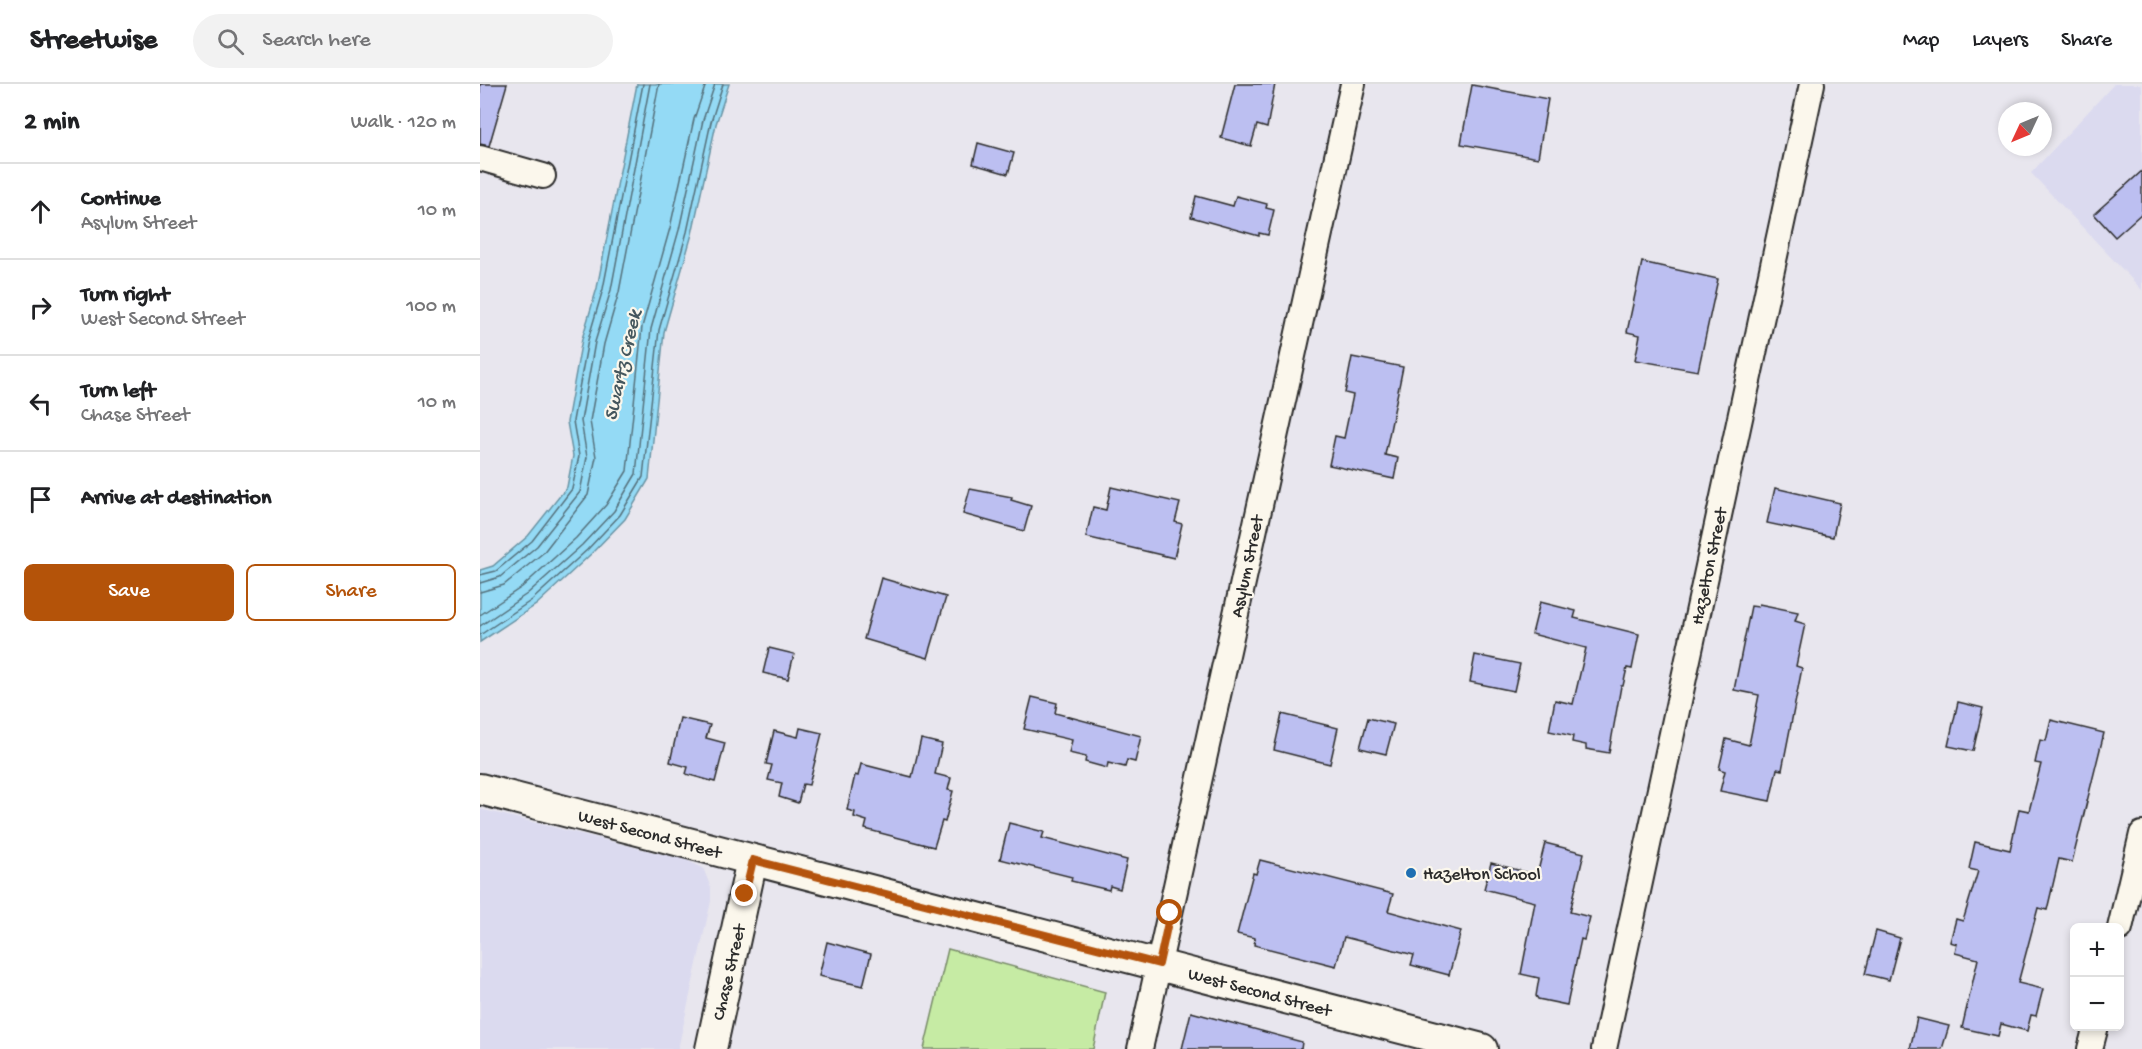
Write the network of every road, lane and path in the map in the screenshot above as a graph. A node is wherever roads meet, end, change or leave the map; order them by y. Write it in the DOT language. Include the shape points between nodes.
graph roads {
  1 [pos="1353,84"];
  2 [pos="1812,84"];
  3 [pos="480,158"];
  4 [pos="543,176"];
  5 [pos="480,789"];
  6 [pos="2142,834"];
  7 [pos="753,860"];
  8 [pos="2121,923"];
  9 [pos="1159,964"];
  10 [pos="2095,1031"];
  11 [pos="711,1049"];
  12 [pos="1140,1049"];
  13 [pos="1482,1049"];
  14 [pos="1604,1049"];
  15 [pos="2090,1049"];
  1 -- 9 [label="street, Asylum Street"];
  2 -- 14 [label="street, Hazelton Street"];
  3 -- 4 [label="street"];
  5 -- 7 [label="street, West Second Street"];
  6 -- 8 [label="street"];
  7 -- 9 [label="street, West Second Street"];
  7 -- 11 [label="street, Chase Street"];
  9 -- 12 [label="street, Asylum Street"];
  9 -- 13 [label="street, West Second Street"];
  10 -- 15 [label="street"];
}
